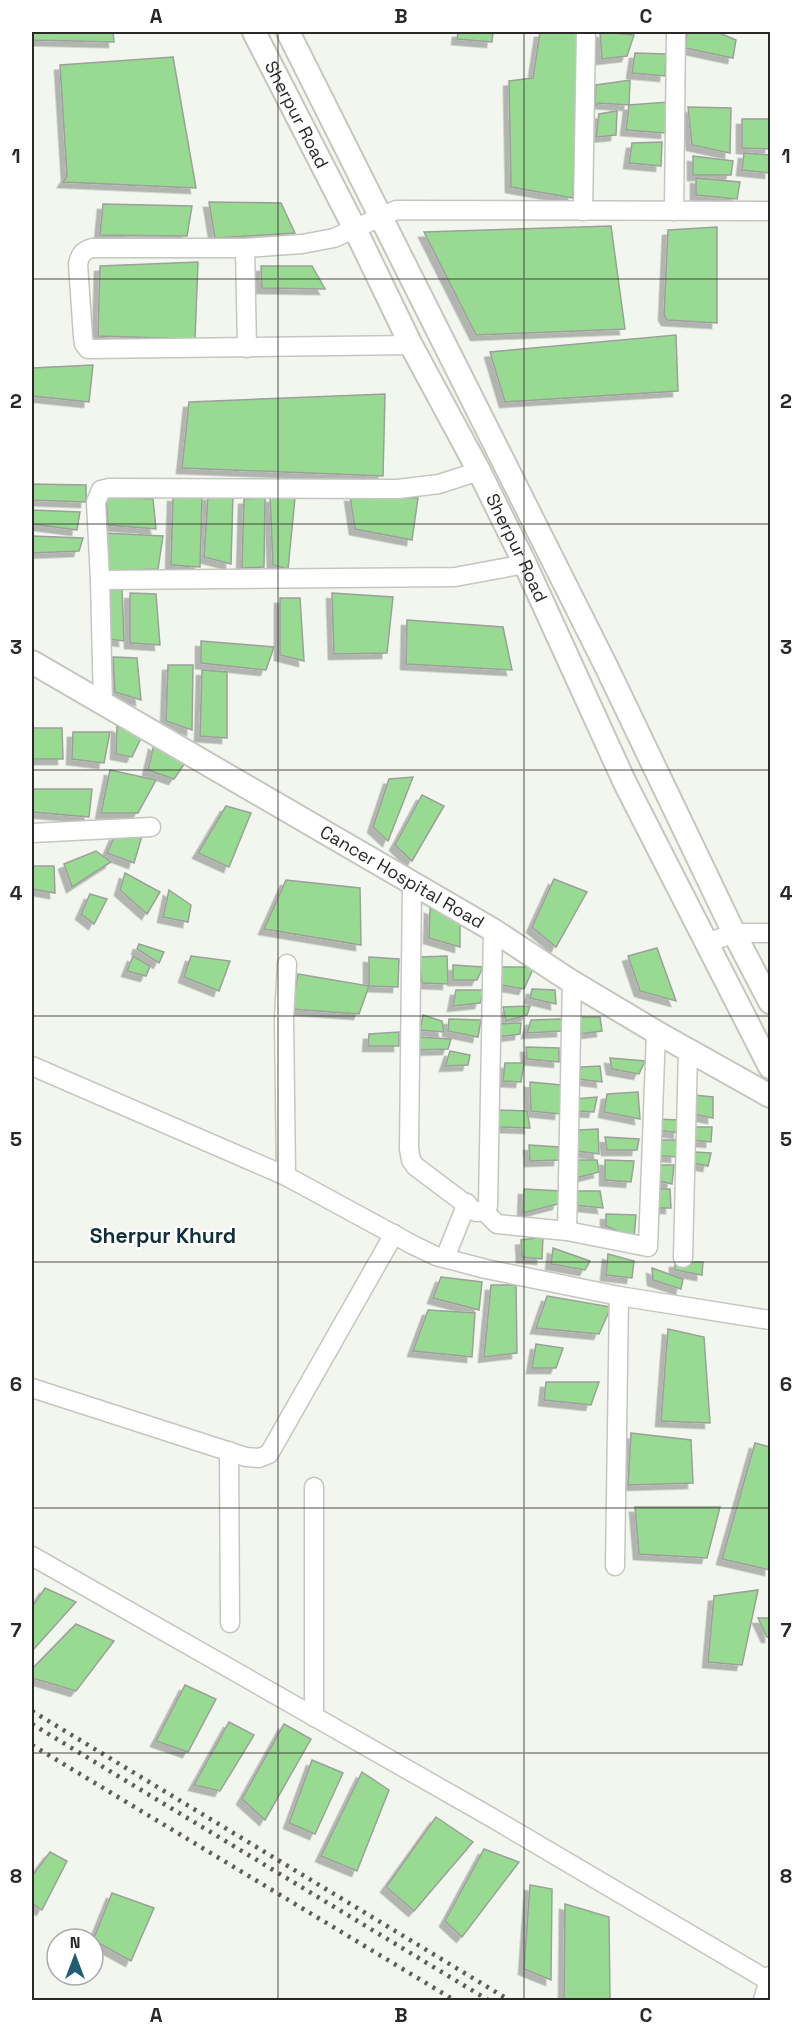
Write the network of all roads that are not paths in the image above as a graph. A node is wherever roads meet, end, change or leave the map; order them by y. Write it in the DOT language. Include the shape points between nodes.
graph roads {
  1 [pos="254,32"];
  2 [pos="288,32"];
  3 [pos="586,32"];
  4 [pos="676,32"];
  5 [pos="583,211"];
  6 [pos="674,211"];
  7 [pos="771,212"];
  8 [pos="380,217"];
  9 [pos="355,229"];
  10 [pos="245,248"];
  11 [pos="411,345"];
  12 [pos="247,348"];
  13 [pos="479,471"];
  14 [pos="525,564"];
  15 [pos="100,580"];
  16 [pos="32,662"];
  17 [pos="103,705"];
  18 [pos="151,827"];
  19 [pos="32,833"];
  20 [pos="412,884"];
  21 [pos="493,930"];
  22 [pos="734,933"];
  23 [pos="771,933"];
  24 [pos="707,943"];
  25 [pos="287,964"];
  26 [pos="572,982"];
  27 [pos="771,1002"];
  28 [pos="656,1032"];
  29 [pos="688,1050"];
  30 [pos="32,1066"];
  31 [pos="771,1067"];
  32 [pos="771,1096"];
  33 [pos="286,1176"];
  34 [pos="467,1203"];
  35 [pos="484,1211"];
  36 [pos="567,1231"];
  37 [pos="394,1234"];
  38 [pos="445,1258"];
  39 [pos="683,1258"];
  40 [pos="618,1296"];
  41 [pos="771,1320"];
  42 [pos="32,1388"];
  43 [pos="229,1451"];
  44 [pos="314,1487"];
  45 [pos="32,1556"];
  46 [pos="615,1566"];
  47 [pos="230,1623"];
  48 [pos="314,1717"];
  49 [pos="770,1978"];
  50 [pos="763,2001"];
  1 -- 9 [label="street, Sherpur Road"];
  2 -- 8 [label="street, Sherpur Road"];
  3 -- 5 [label="street"];
  4 -- 6 [label="street"];
  5 -- 6 [label="street"];
  5 -- 8 [label="street" via="396,210"];
  6 -- 7 [label="street"];
  8 -- 9 [label="street"];
  8 -- 22 [label="street, Sherpur Road" via="601,656"];
  9 -- 10 [label="street" via="302,244"];
  9 -- 11 [label="street, Sherpur Road"];
  10 -- 12 [label="street"];
  10 -- 12 [label="street" via="92,248 84,251 78,264 83,337 88,349"];
  11 -- 12 [label="street"];
  11 -- 13 [label="street, Sherpur Road"];
  13 -- 14 [label="street, Sherpur Road"];
  13 -- 15 [label="street" via="439,484 398,489 101,490 96,502"];
  14 -- 15 [label="street" via="455,577"];
  14 -- 24 [label="street, Sherpur Road" via="625,783"];
  15 -- 17 [label="street"];
  16 -- 17 [label="street, Cancer Hospital Road"];
  17 -- 20 [label="street, Cancer Hospital Road"];
  18 -- 19 [label="street"];
  20 -- 21 [label="street, Cancer Hospital Road"];
  20 -- 34 [label="street" via="409,1149 415,1166"];
  21 -- 26 [label="street, Cancer Hospital Road"];
  21 -- 35 [label="street" via="488,1206"];
  22 -- 23 [label="street"];
  22 -- 24 [label="street"];
  22 -- 27 [label="street, Sherpur Road"];
  24 -- 31 [label="street, Sherpur Road"];
  25 -- 33 [label="street"];
  26 -- 28 [label="street, Cancer Hospital Road"];
  26 -- 36 [label="street"];
  28 -- 29 [label="street, Cancer Hospital Road"];
  28 -- 36 [label="street" via="648,1247"];
  29 -- 32 [label="street, Cancer Hospital Road"];
  29 -- 39 [label="street"];
  30 -- 33 [label="street"];
  33 -- 37 [label="street"];
  34 -- 35 [label="street" via="476,1212"];
  34 -- 38 [label="street"];
  35 -- 36 [label="street" via="497,1224"];
  37 -- 38 [label="street"];
  37 -- 43 [label="street" via="269,1454 259,1458"];
  38 -- 40 [label="street"];
  40 -- 41 [label="street"];
  40 -- 46 [label="street"];
  42 -- 43 [label="street"];
  43 -- 47 [label="street"];
  44 -- 48 [label="street"];
  45 -- 48 [label="street"];
  48 -- 49 [label="street"];
  49 -- 50 [label="street"];
}
